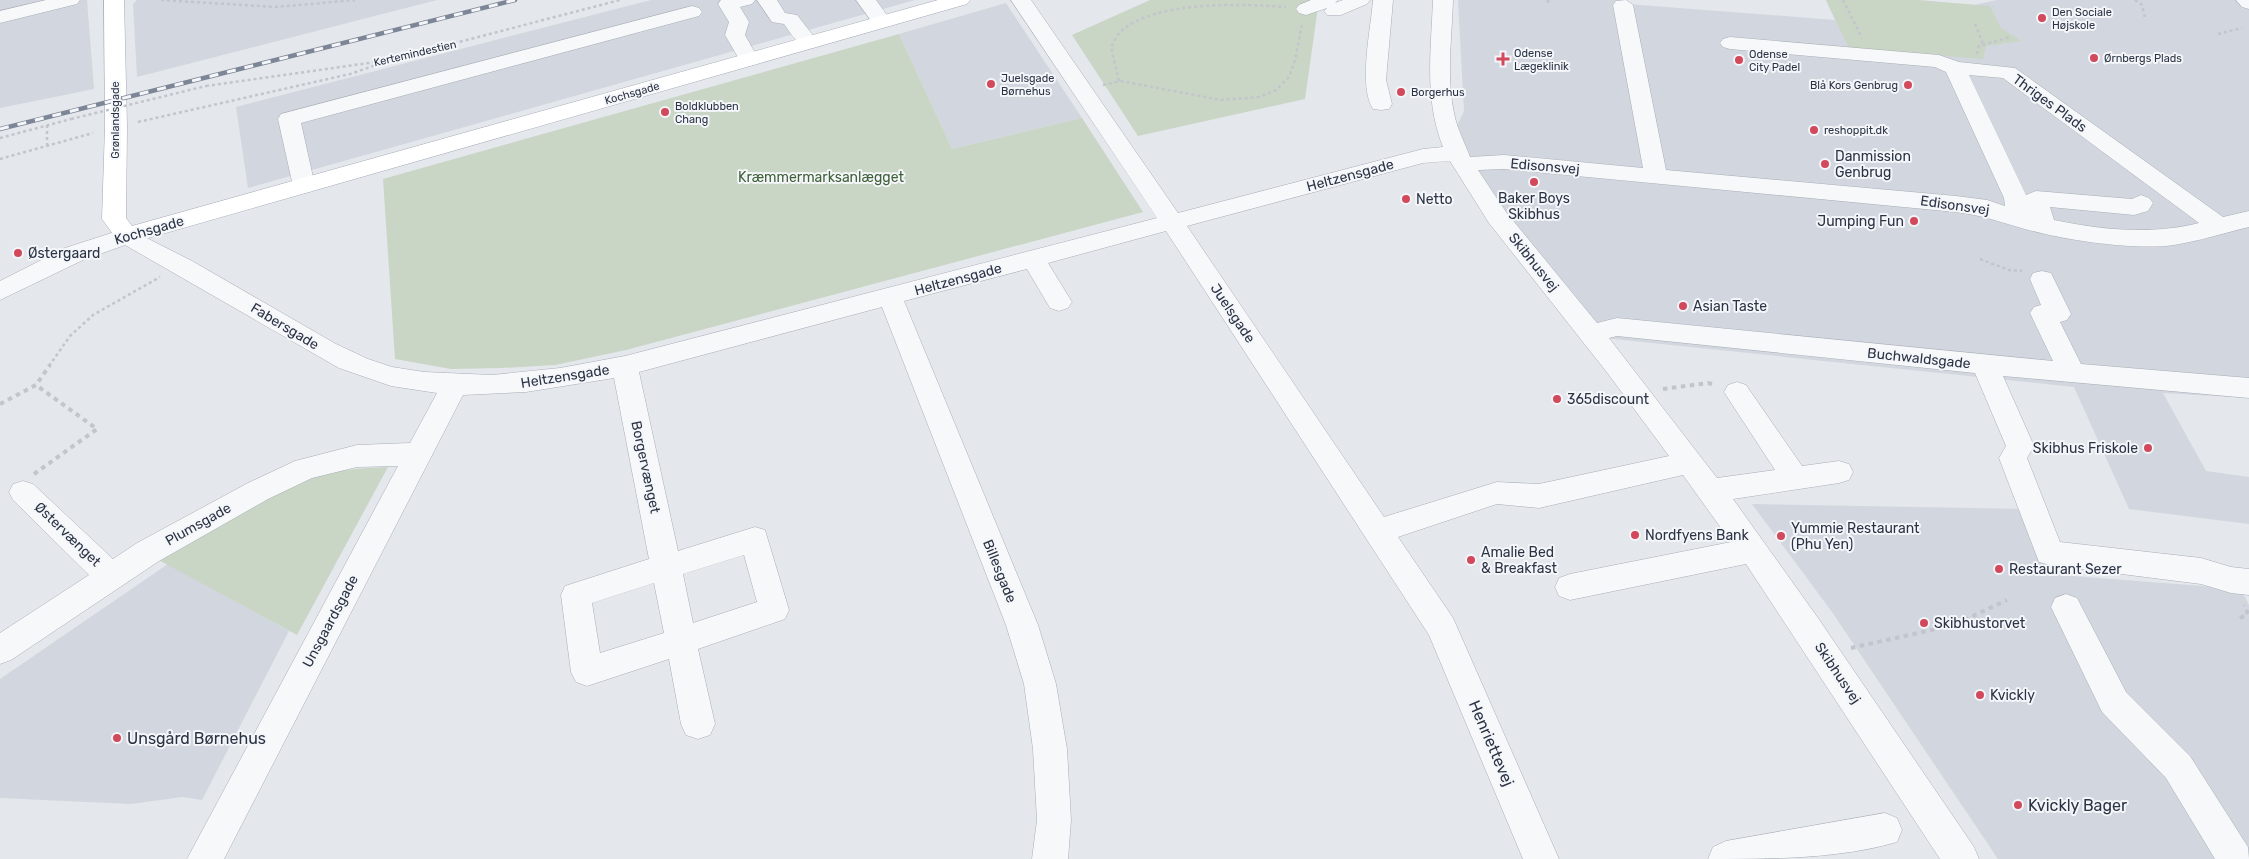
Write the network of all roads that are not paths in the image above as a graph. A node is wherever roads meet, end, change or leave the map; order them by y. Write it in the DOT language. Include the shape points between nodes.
graph roads {
  1 [pos="70,0"];
  2 [pos="114,0"];
  3 [pos="745,0"];
  4 [pos="766,0"];
  5 [pos="866,0"];
  6 [pos="960,0"];
  7 [pos="1021,0"];
  8 [pos="1360,0"];
  9 [pos="1383,0"];
  10 [pos="1443,0"];
  11 [pos="2246,0"];
  12 [pos="2249,3"];
  13 [pos="1623,5"];
  14 [pos="1331,6"];
  15 [pos="1306,9"];
  16 [pos="692,12"];
  17 [pos="0,17"];
  18 [pos="882,22"];
  19 [pos="809,43"];
  20 [pos="1730,43"];
  21 [pos="749,60"];
  22 [pos="1955,68"];
  23 [pos="1381,104"];
  24 [pos="1461,158"];
  25 [pos="1656,176"];
  26 [pos="304,186"];
  27 [pos="2141,202"];
  28 [pos="2017,217"];
  29 [pos="2249,218"];
  30 [pos="1172,222"];
  31 [pos="2044,226"];
  32 [pos="2219,226"];
  33 [pos="127,236"];
  34 [pos="1033,259"];
  35 [pos="2042,279"];
  36 [pos="0,291"];
  37 [pos="890,296"];
  38 [pos="1059,302"];
  39 [pos="1591,333"];
  40 [pos="1985,365"];
  41 [pos="626,366"];
  42 [pos="2072,373"];
  43 [pos="455,384"];
  44 [pos="2249,388"];
  45 [pos="1737,392"];
  46 [pos="418,454"];
  47 [pos="1690,462"];
  48 [pos="1839,472"];
  49 [pos="1795,478"];
  50 [pos="1710,491"];
  51 [pos="24,492"];
  52 [pos="1378,531"];
  53 [pos="1752,550"];
  54 [pos="666,567"];
  55 [pos="112,577"];
  56 [pos="2249,582"];
  57 [pos="1570,587"];
  58 [pos="2066,607"];
  59 [pos="1442,628"];
  60 [pos="682,641"];
  61 [pos="0,650"];
  62 [pos="698,724"];
  63 [pos="1885,830"];
  64 [pos="204,859"];
  65 [pos="1050,859"];
  66 [pos="1541,859"];
  67 [pos="1726,859"];
  68 [pos="1961,859"];
  69 [pos="2235,859"];
  1 -- 17 [label="street"];
  2 -- 33 [label="main road, Grønlandsgade" via="114,219"];
  3 -- 21 [label="street" via="728,4 739,22 735,35"];
  4 -- 19 [label="street" via="780,18 790,19"];
  5 -- 18 [label="street"];
  6 -- 18 [label="main road, Kochsgade"];
  7 -- 30 [label="street, Juelsgade"];
  8 -- 14 [label="street"];
  9 -- 23 [label="street" via="1376,80"];
  10 -- 24 [label="street, Skibhusvej" via="1442,98 1447,127"];
  11 -- 12 [label="street"];
  13 -- 25 [label="street"];
  14 -- 15 [label="street"];
  16 -- 26 [label="street" via="289,119"];
  18 -- 19 [label="main road, Kochsgade"];
  19 -- 21 [label="main road, Kochsgade"];
  20 -- 22 [label="street, Thriges Plads" via="1939,61"];
  21 -- 26 [label="main road, Kochsgade"];
  22 -- 28 [label="street" via="2016,198"];
  22 -- 32 [label="street, Thriges Plads" via="2008,72"];
  24 -- 25 [label="street, Edisonsvej"];
  24 -- 30 [label="street, Heltzensgade" via="1423,156"];
  24 -- 39 [label="street, Skibhusvej" via="1510,233"];
  25 -- 28 [label="street, Edisonsvej" via="1956,204 1987,208"];
  26 -- 33 [label="main road, Kochsgade"];
  27 -- 31 [label="street" via="2140,206 2134,207 2036,198"];
  28 -- 31 [label="street, Edisonsvej"];
  29 -- 32 [label="street, Edisonsvej"];
  30 -- 34 [label="street, Heltzensgade"];
  30 -- 52 [label="street, Juelsgade"];
  31 -- 32 [label="street, Edisonsvej" via="2150,239 2175,237"];
  33 -- 36 [label="street, Kochsgade" via="74,254"];
  33 -- 43 [label="street, Fabersgade" via="336,356 396,376"];
  34 -- 37 [label="street, Heltzensgade"];
  34 -- 38 [label="street"];
  35 -- 42 [label="street" via="2058,314 2043,313"];
  37 -- 41 [label="street, Heltzensgade"];
  37 -- 65 [label="street, Billesgade" via="1022,625 1040,684 1050,749 1054,820"];
  39 -- 40 [label="street, Buchwaldsgade" via="1617,327"];
  39 -- 47 [label="street, Skibhusvej"];
  40 -- 42 [label="street, Buchwaldsgade"];
  40 -- 56 [label="street" via="2020,446 2013,458 2050,553 2201,571"];
  41 -- 43 [label="street, Heltzensgade" via="547,381 504,385"];
  41 -- 54 [label="street, Borgervænget"];
  42 -- 44 [label="street, Buchwaldsgade"];
  43 -- 46 [label="street, Unsgaardsgade"];
  45 -- 49 [label="street"];
  46 -- 55 [label="street, Plumsgade" via="357,456 305,470 258,491 148,552"];
  46 -- 64 [label="street, Unsgaardsgade"];
  47 -- 50 [label="street, Skibhusvej"];
  47 -- 52 [label="street" via="1539,496 1497,493"];
  48 -- 49 [label="street"];
  49 -- 50 [label="street"];
  50 -- 53 [label="street, Skibhusvej"];
  51 -- 55 [label="street, Østervænget"];
  52 -- 59 [label="street, Juelsgade"];
  53 -- 57 [label="street"];
  53 -- 68 [label="street, Skibhusvej" via="1825,653"];
  54 -- 60 [label="street, Borgervænget"];
  54 -- 60 [label="street" via="755,539 774,610"];
  54 -- 60 [label="street" via="576,595 587,672"];
  55 -- 61 [label="street, Plumsgade"];
  58 -- 69 [label="street" via="2114,702 2178,767"];
  59 -- 66 [label="street, Henriettevej"];
  60 -- 62 [label="street, Borgervænget"];
  63 -- 67 [label="street"];
}
